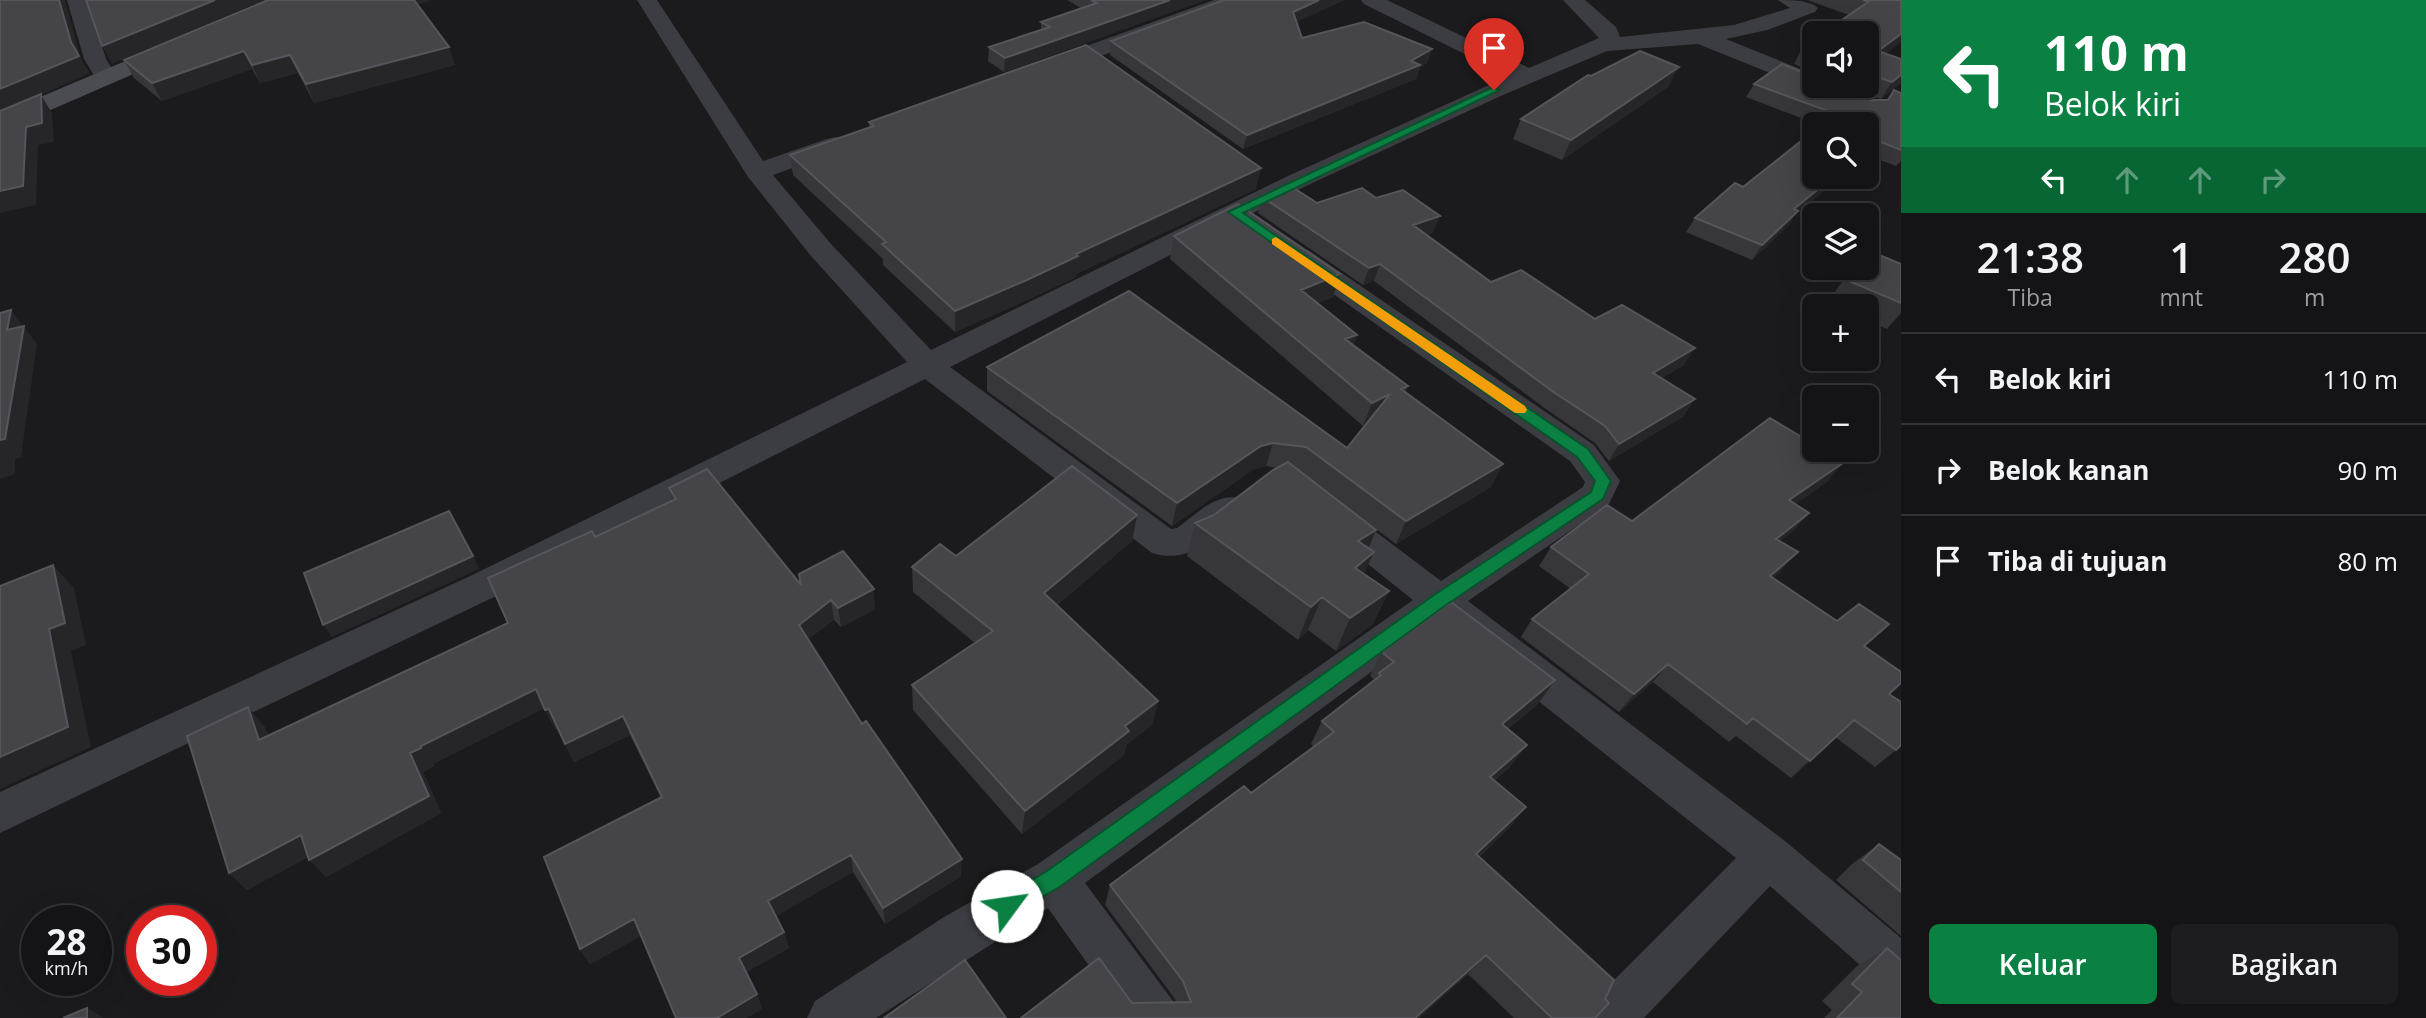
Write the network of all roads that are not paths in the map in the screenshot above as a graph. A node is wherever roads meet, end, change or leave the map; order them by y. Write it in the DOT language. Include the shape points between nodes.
graph roads {
  1 [pos="77,0"];
  2 [pos="648,0"];
  3 [pos="1233,0"];
  4 [pos="1371,0"];
  5 [pos="1573,0"];
  6 [pos="1807,3"];
  7 [pos="198,37"];
  8 [pos="1700,37"];
  9 [pos="1606,44"];
  10 [pos="1088,53"];
  11 [pos="1110,69"];
  12 [pos="1024,76"];
  13 [pos="1528,76"];
  14 [pos="106,78"];
  15 [pos="1802,78"];
  16 [pos="0,124"];
  17 [pos="859,135"];
  18 [pos="757,172"];
  19 [pos="1257,228"];
  20 [pos="926,364"];
  21 [pos="1257,488"];
  22 [pos="1303,494"];
  23 [pos="1440,600"];
  24 [pos="0,813"];
  25 [pos="1769,856"];
  26 [pos="1054,878"];
  27 [pos="1901,969"];
  28 [pos="832,1018"];
  29 [pos="1156,1018"];
  30 [pos="1610,1018"];
  1 -- 14 [label="street" via="95,59"];
  2 -- 18 [label="street"];
  3 -- 10 [label="street"];
  4 -- 13 [label="street"];
  5 -- 9 [label="street" via="1608,32 1611,41"];
  6 -- 8 [label="street" via="1786,18"];
  7 -- 14 [label="main road"];
  8 -- 9 [label="street"];
  8 -- 15 [label="street"];
  9 -- 13 [label="street"];
  10 -- 11 [label="street"];
  10 -- 12 [label="street"];
  13 -- 19 [label="street" via="1269,182"];
  14 -- 16 [label="main road"];
  17 -- 18 [label="street"];
  18 -- 20 [label="street"];
  19 -- 20 [label="street"];
  19 -- 23 [label="street" via="1582,453 1603,481 1597,495"];
  20 -- 21 [label="street" via="1165,543 1185,541"];
  20 -- 24 [label="street" via="479,588"];
  22 -- 23 [label="street"];
  23 -- 25 [label="street"];
  23 -- 26 [label="street"];
  25 -- 27 [label="street"];
  25 -- 30 [label="street"];
  26 -- 28 [label="street"];
  26 -- 29 [label="street"];
}
